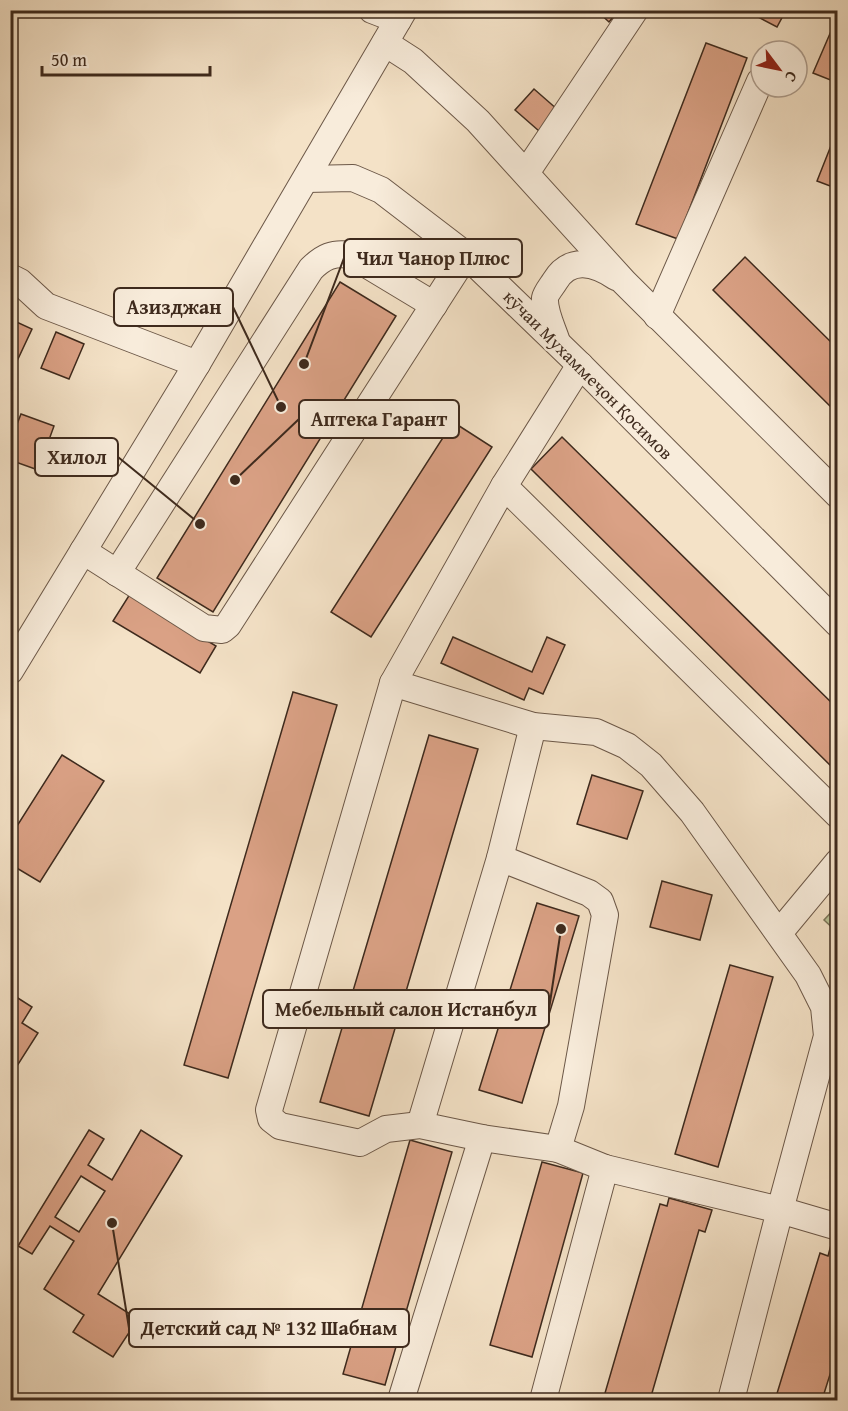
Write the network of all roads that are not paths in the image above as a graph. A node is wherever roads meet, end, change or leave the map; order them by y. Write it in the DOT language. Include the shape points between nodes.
graph roads {
  1 [pos="372,10"];
  2 [pos="635,10"];
  3 [pos="401,15"];
  4 [pos="385,43"];
  5 [pos="752,99"];
  6 [pos="526,173"];
  7 [pos="306,179"];
  8 [pos="466,255"];
  9 [pos="10,277"];
  10 [pos="624,282"];
  11 [pos="434,305"];
  12 [pos="657,316"];
  13 [pos="557,342"];
  14 [pos="197,364"];
  15 [pos="580,365"];
  16 [pos="504,486"];
  17 [pos="837,495"];
  18 [pos="83,551"];
  19 [pos="117,573"];
  20 [pos="837,624"];
  21 [pos="10,670"];
  22 [pos="393,683"];
  23 [pos="533,726"];
  24 [pos="837,815"];
  25 [pos="500,858"];
  26 [pos="837,862"];
  27 [pos="779,933"];
  28 [pos="420,1125"];
  29 [pos="482,1138"];
  30 [pos="558,1149"];
  31 [pos="605,1168"];
  32 [pos="780,1210"];
  33 [pos="837,1227"];
  34 [pos="401,1401"];
  35 [pos="543,1401"];
  36 [pos="731,1401"];
  1 -- 3 [label="street"];
  2 -- 6 [label="street"];
  3 -- 4 [label="street"];
  4 -- 6 [label="street" via="413,61 478,121"];
  4 -- 7 [label="street"];
  5 -- 12 [label="street"];
  6 -- 10 [label="street"];
  7 -- 8 [label="street, кӯчаи Мухаммеҷон Қосимов" via="353,178 381,190"];
  7 -- 14 [label="street"];
  8 -- 11 [label="street"];
  8 -- 13 [label="street, кӯчаи Мухаммеҷон Қосимов"];
  9 -- 14 [label="street" via="46,306"];
  10 -- 12 [label="street"];
  10 -- 13 [label="street" via="602,267 578,264 560,273 545,297"];
  11 -- 19 [label="street" via="351,255 340,253 320,260"];
  11 -- 19 [label="street" via="228,625 222,630 204,628"];
  12 -- 17 [label="street"];
  13 -- 15 [label="street, кӯчаи Мухаммеҷон Қосимов"];
  14 -- 18 [label="street"];
  15 -- 16 [label="street"];
  15 -- 20 [label="street, кӯчаи Мухаммеҷон Қосимов"];
  16 -- 22 [label="street"];
  16 -- 24 [label="street"];
  18 -- 19 [label="street"];
  18 -- 21 [label="street"];
  22 -- 23 [label="street"];
  22 -- 28 [label="street" via="269,1110 280,1126 360,1143 386,1129"];
  23 -- 25 [label="street"];
  23 -- 27 [label="street" via="596,732 627,746 651,765 692,812"];
  25 -- 28 [label="street"];
  25 -- 30 [label="street" via="589,893 600,902 605,915 571,1106"];
  26 -- 27 [label="street"];
  27 -- 32 [label="street" via="824,1007 827,1036"];
  28 -- 29 [label="street"];
  29 -- 30 [label="street"];
  29 -- 34 [label="street"];
  30 -- 31 [label="street"];
  31 -- 32 [label="street"];
  31 -- 35 [label="street"];
  32 -- 33 [label="street"];
  32 -- 36 [label="street"];
}
